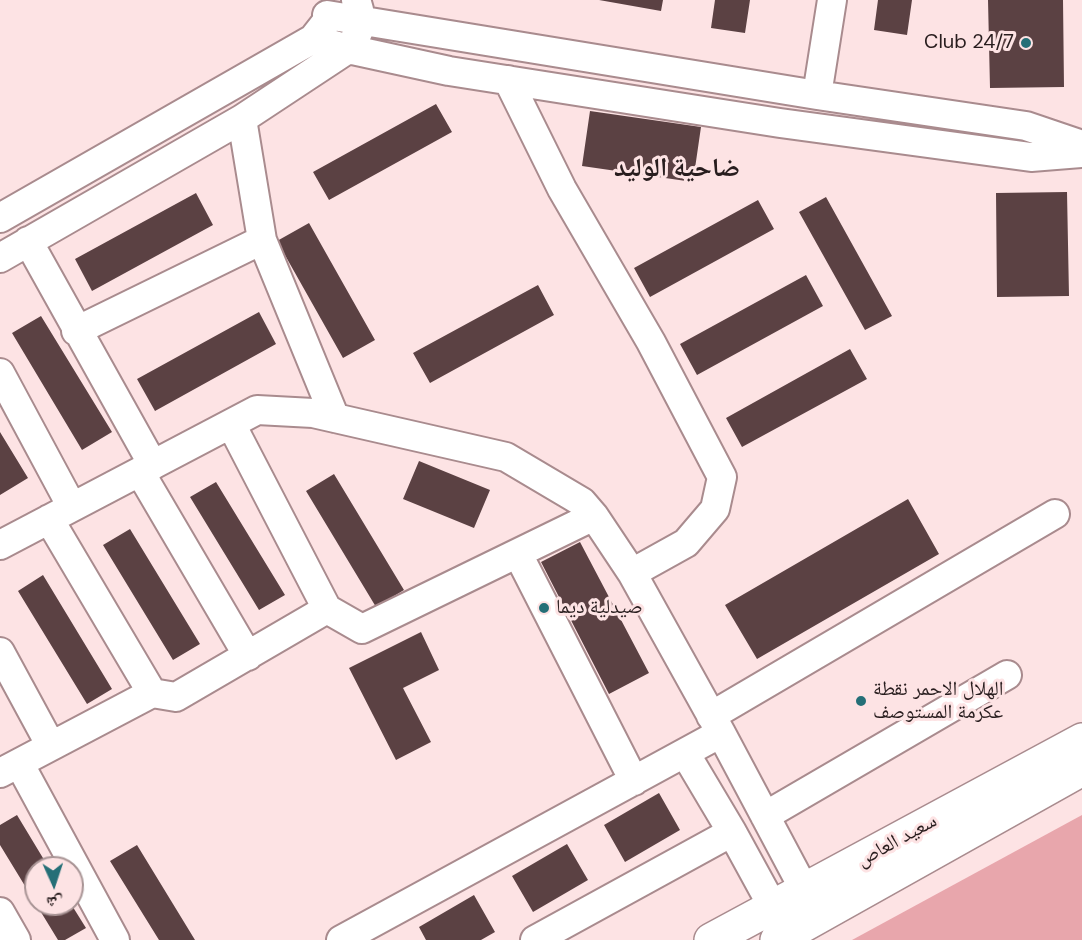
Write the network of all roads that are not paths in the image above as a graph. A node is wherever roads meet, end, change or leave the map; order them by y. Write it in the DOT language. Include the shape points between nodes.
graph roads {
  1 [pos="832,0"];
  2 [pos="359,11"];
  3 [pos="321,18"];
  4 [pos="348,49"];
  5 [pos="508,80"];
  6 [pos="817,95"];
  7 [pos="242,119"];
  8 [pos="1082,145"];
  9 [pos="1082,153"];
  10 [pos="0,218"];
  11 [pos="262,240"];
  12 [pos="27,241"];
  13 [pos="0,258"];
  14 [pos="76,331"];
  15 [pos="0,373"];
  16 [pos="334,418"];
  17 [pos="231,424"];
  18 [pos="146,468"];
  19 [pos="60,513"];
  20 [pos="1055,514"];
  21 [pos="594,516"];
  22 [pos="0,545"];
  23 [pos="518,554"];
  24 [pos="632,573"];
  25 [pos="327,609"];
  26 [pos="0,652"];
  27 [pos="248,656"];
  28 [pos="1007,675"];
  29 [pos="152,693"];
  30 [pos="716,724"];
  31 [pos="1082,740"];
  32 [pos="51,746"];
  33 [pos="685,753"];
  34 [pos="9,768"];
  35 [pos="1082,769"];
  36 [pos="634,781"];
  37 [pos="765,816"];
  38 [pos="732,831"];
  39 [pos="805,891"];
  40 [pos="773,907"];
  41 [pos="0,912"];
  42 [pos="16,940"];
  43 [pos="115,940"];
  44 [pos="340,940"];
  45 [pos="536,940"];
  46 [pos="711,940"];
  47 [pos="777,940"];
  1 -- 6 [label="street"];
  2 -- 3 [label="street"];
  2 -- 4 [label="street" via="357,37"];
  2 -- 6 [label="street"];
  3 -- 4 [label="street"];
  3 -- 10 [label="street"];
  4 -- 5 [label="street"];
  4 -- 7 [label="street"];
  5 -- 9 [label="street" via="1031,157"];
  5 -- 24 [label="street" via="562,189 651,342 722,477 715,509 686,543"];
  6 -- 8 [label="street" via="1026,126"];
  7 -- 11 [label="street"];
  7 -- 12 [label="street"];
  11 -- 14 [label="street"];
  11 -- 16 [label="street"];
  12 -- 13 [label="street"];
  12 -- 14 [label="street"];
  14 -- 18 [label="street"];
  15 -- 19 [label="street"];
  16 -- 17 [label="street" via="257,410"];
  16 -- 21 [label="street" via="506,457 582,502"];
  17 -- 18 [label="street"];
  17 -- 25 [label="street"];
  18 -- 19 [label="street"];
  18 -- 27 [label="street"];
  19 -- 22 [label="street"];
  19 -- 29 [label="street"];
  20 -- 30 [label="street"];
  21 -- 23 [label="street"];
  21 -- 24 [label="street"];
  23 -- 25 [label="street" via="362,630"];
  23 -- 36 [label="street"];
  24 -- 30 [label="street"];
  25 -- 27 [label="street"];
  26 -- 32 [label="street"];
  27 -- 29 [label="street" via="176,697"];
  28 -- 37 [label="street"];
  29 -- 32 [label="street"];
  30 -- 33 [label="street"];
  30 -- 37 [label="street"];
  31 -- 39 [label="main road, سعيد العاص"];
  32 -- 34 [label="street"];
  33 -- 36 [label="street"];
  33 -- 38 [label="street"];
  34 -- 43 [label="street"];
  35 -- 47 [label="main road"];
  36 -- 44 [label="street"];
  37 -- 39 [label="street"];
  38 -- 40 [label="street"];
  38 -- 45 [label="street"];
  39 -- 40 [label="main road, سعيد العاص"];
  40 -- 46 [label="main road, سعيد العاص"];
  41 -- 42 [label="street"];
}
